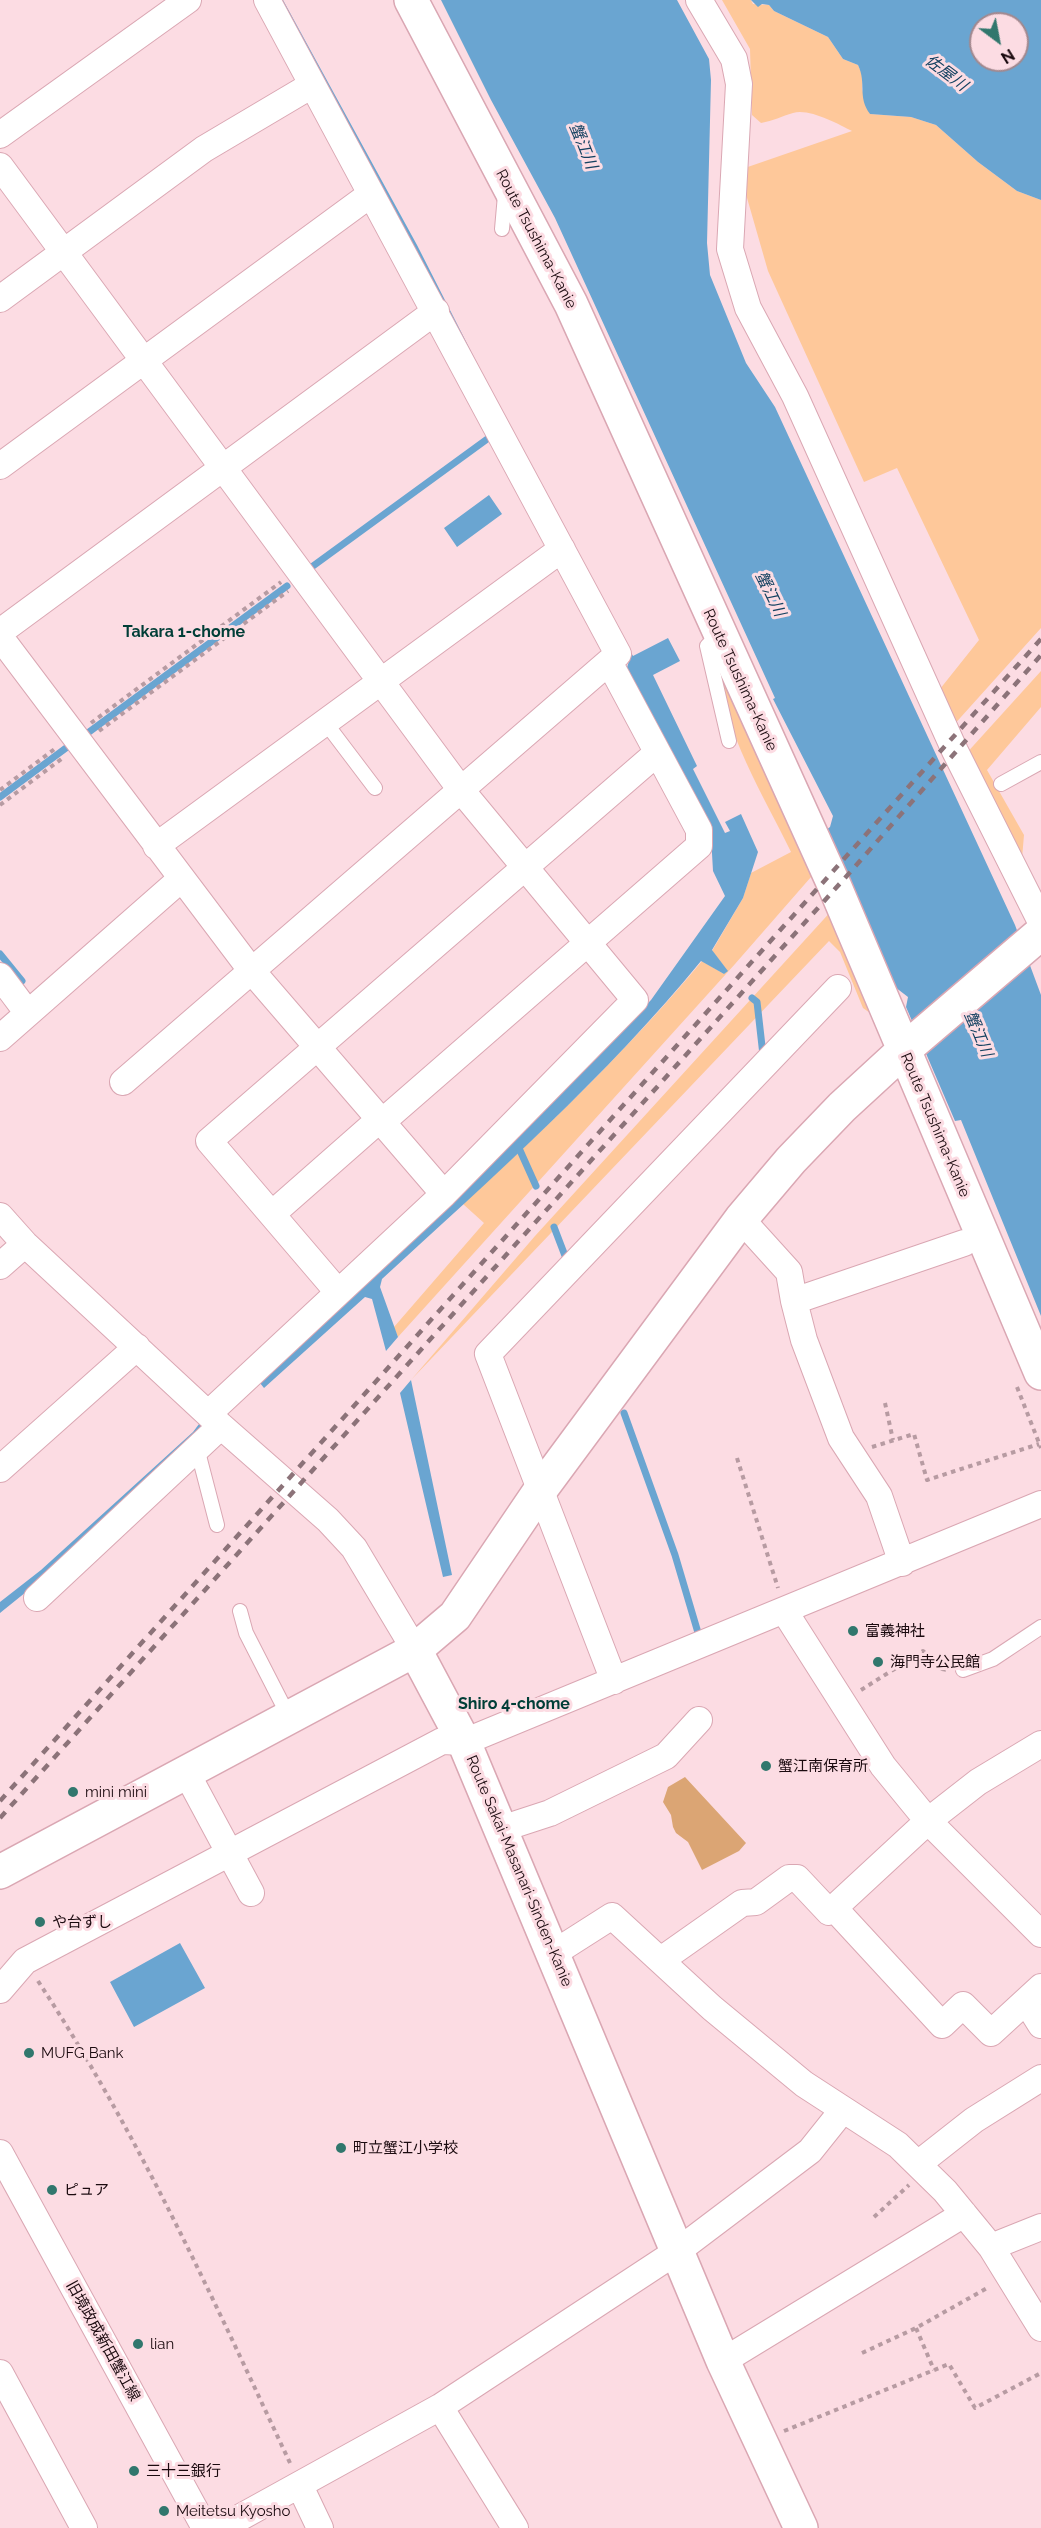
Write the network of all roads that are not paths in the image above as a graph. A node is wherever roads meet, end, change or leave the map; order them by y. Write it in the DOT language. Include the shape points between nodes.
graph roads {
  1 [pos="188,0"];
  2 [pos="411,0"];
  3 [pos="699,0"];
  4 [pos="269,1"];
  5 [pos="312,85"];
  6 [pos="0,135"];
  7 [pos="0,166"];
  8 [pos="506,181"];
  9 [pos="371,194"];
  10 [pos="502,229"];
  11 [pos="63,252"];
  12 [pos="0,299"];
  13 [pos="436,311"];
  14 [pos="144,361"];
  15 [pos="0,466"];
  16 [pos="223,468"];
  17 [pos="562,549"];
  18 [pos="0,632"];
  19 [pos="719,634"];
  20 [pos="0,638"];
  21 [pos="609,662"];
  22 [pos="381,682"];
  23 [pos="325,722"];
  24 [pos="729,741"];
  25 [pos="657,753"];
  26 [pos="1041,762"];
  27 [pos="1001,784"];
  28 [pos="375,788"];
  29 [pos="461,790"];
  30 [pos="156,846"];
  31 [pos="524,868"];
  32 [pos="181,879"];
  33 [pos="1038,931"];
  34 [pos="587,943"];
  35 [pos="251,970"];
  36 [pos="0,976"];
  37 [pos="838,988"];
  38 [pos="27,1012"];
  39 [pos="0,1038"];
  40 [pos="910,1045"];
  41 [pos="317,1047"];
  42 [pos="123,1082"];
  43 [pos="381,1121"];
  44 [pos="444,1194"];
  45 [pos="272,1214"];
  46 [pos="0,1216"];
  47 [pos="741,1219"];
  48 [pos="964,1242"];
  49 [pos="25,1244"];
  50 [pos="0,1266"];
  51 [pos="338,1292"];
  52 [pos="794,1301"];
  53 [pos="137,1347"];
  54 [pos="1041,1373"];
  55 [pos="214,1420"];
  56 [pos="197,1448"];
  57 [pos="0,1468"];
  58 [pos="539,1492"];
  59 [pos="1041,1504"];
  60 [pos="217,1525"];
  61 [pos="902,1563"];
  62 [pos="37,1598"];
  63 [pos="240,1611"];
  64 [pos="785,1612"];
  65 [pos="1041,1627"];
  66 [pos="415,1650"];
  67 [pos="963,1670"];
  68 [pos="614,1681"];
  69 [pos="289,1717"];
  70 [pos="699,1720"];
  71 [pos="464,1742"];
  72 [pos="1041,1744"];
  73 [pos="186,1772"];
  74 [pos="928,1821"];
  75 [pos="501,1829"];
  76 [pos="230,1852"];
  77 [pos="0,1872"];
  78 [pos="251,1893"];
  79 [pos="834,1908"];
  80 [pos="1041,1934"];
  81 [pos="554,1953"];
  82 [pos="661,1960"];
  83 [pos="0,1990"];
  84 [pos="1034,1994"];
  85 [pos="1041,2025"];
  86 [pos="1041,2078"];
  87 [pos="842,2110"];
  88 [pos="0,2153"];
  89 [pos="921,2167"];
  90 [pos="964,2214"];
  91 [pos="1041,2227"];
  92 [pos="991,2247"];
  93 [pos="679,2250"];
  94 [pos="1041,2328"];
  95 [pos="723,2361"];
  96 [pos="0,2373"];
  97 [pos="440,2407"];
  98 [pos="300,2486"];
  99 [pos="84,2528"];
  100 [pos="205,2528"];
  101 [pos="221,2528"];
  102 [pos="320,2528"];
  103 [pos="515,2528"];
  104 [pos="801,2528"];
  1 -- 6 [label="street"];
  2 -- 8 [label="main road, Route Tsushima-Kanie"];
  3 -- 33 [label="street" via="734,59 739,84 730,249 748,308 795,396"];
  4 -- 5 [label="street"];
  5 -- 9 [label="street"];
  5 -- 11 [label="street" via="204,149"];
  7 -- 11 [label="street"];
  8 -- 10 [label="lane"];
  8 -- 19 [label="main road, Route Tsushima-Kanie" via="571,304"];
  9 -- 13 [label="street"];
  9 -- 14 [label="street"];
  11 -- 12 [label="street"];
  11 -- 14 [label="street"];
  13 -- 16 [label="street"];
  13 -- 17 [label="street"];
  14 -- 15 [label="street"];
  14 -- 16 [label="street"];
  16 -- 18 [label="street"];
  16 -- 22 [label="street"];
  17 -- 21 [label="street" via="618,654"];
  17 -- 22 [label="street"];
  19 -- 24 [label="lane" via="708,646"];
  19 -- 40 [label="main road, Route Tsushima-Kanie"];
  20 -- 30 [label="street"];
  21 -- 25 [label="street"];
  21 -- 29 [label="street"];
  22 -- 23 [label="street"];
  22 -- 29 [label="street"];
  23 -- 28 [label="lane"];
  23 -- 30 [label="street"];
  25 -- 31 [label="street"];
  25 -- 34 [label="street" via="699,830 699,846"];
  26 -- 27 [label="lane"];
  29 -- 31 [label="street"];
  29 -- 35 [label="street"];
  30 -- 32 [label="street"];
  31 -- 34 [label="street"];
  31 -- 41 [label="street"];
  32 -- 35 [label="street"];
  32 -- 38 [label="street"];
  33 -- 40 [label="main road"];
  34 -- 43 [label="street"];
  34 -- 44 [label="street" via="635,1000"];
  35 -- 41 [label="street"];
  35 -- 42 [label="street"];
  36 -- 38 [label="street"];
  37 -- 58 [label="street" via="488,1354"];
  38 -- 39 [label="street"];
  40 -- 47 [label="main road" via="842,1107"];
  40 -- 54 [label="main road, Route Tsushima-Kanie"];
  41 -- 43 [label="street"];
  41 -- 45 [label="street" via="209,1141"];
  43 -- 44 [label="street"];
  43 -- 45 [label="street"];
  44 -- 51 [label="street"];
  45 -- 51 [label="street"];
  46 -- 49 [label="street"];
  47 -- 52 [label="street" via="789,1272"];
  47 -- 58 [label="main road"];
  48 -- 52 [label="street"];
  49 -- 50 [label="street"];
  49 -- 53 [label="street"];
  51 -- 55 [label="street"];
  52 -- 61 [label="street" via="804,1340 841,1438 879,1496"];
  53 -- 55 [label="street"];
  53 -- 57 [label="street"];
  55 -- 56 [label="street"];
  55 -- 66 [label="street" via="308,1501 354,1548"];
  56 -- 60 [label="lane"];
  56 -- 62 [label="street"];
  58 -- 66 [label="main road" via="455,1616"];
  58 -- 68 [label="street"];
  59 -- 61 [label="street"];
  61 -- 64 [label="street"];
  63 -- 69 [label="lane" via="246,1633"];
  64 -- 68 [label="street"];
  64 -- 74 [label="street" via="883,1766"];
  65 -- 67 [label="lane" via="993,1659"];
  66 -- 69 [label="main road"];
  66 -- 71 [label="main road, Route Sakai-Masanari-Sinden-Kanie"];
  68 -- 71 [label="street"];
  69 -- 73 [label="main road"];
  70 -- 75 [label="street" via="666,1756 550,1813"];
  71 -- 75 [label="main road, Route Sakai-Masanari-Sinden-Kanie"];
  71 -- 76 [label="street" via="442,1741"];
  72 -- 74 [label="street" via="978,1782"];
  73 -- 76 [label="street"];
  73 -- 77 [label="main road"];
  74 -- 79 [label="street"];
  74 -- 80 [label="street"];
  75 -- 81 [label="main road, Route Sakai-Masanari-Sinden-Kanie"];
  76 -- 78 [label="street"];
  76 -- 83 [label="street" via="25,1961"];
  79 -- 82 [label="street" via="829,1912 796,1878 789,1878 756,1902 742,1903"];
  79 -- 84 [label="street" via="942,2025 963,2005 991,2033"];
  81 -- 82 [label="street" via="612,1916"];
  81 -- 93 [label="main road, Route Sakai-Masanari-Sinden-Kanie"];
  82 -- 87 [label="street" via="804,2084"];
  84 -- 85 [label="street"];
  86 -- 89 [label="street" via="974,2120"];
  87 -- 89 [label="street" via="898,2145"];
  87 -- 93 [label="street" via="810,2151"];
  88 -- 100 [label="street, 旧境政成新田蟹江線"];
  89 -- 90 [label="street"];
  90 -- 92 [label="street"];
  90 -- 95 [label="street"];
  91 -- 92 [label="street"];
  92 -- 94 [label="street"];
  93 -- 95 [label="main road, Route Sakai-Masanari-Sinden-Kanie"];
  93 -- 97 [label="street"];
  95 -- 104 [label="main road, Route Sakai-Masanari-Sinden-Kanie"];
  96 -- 99 [label="street"];
  97 -- 98 [label="street"];
  97 -- 103 [label="street"];
  98 -- 101 [label="street"];
  98 -- 102 [label="street"];
}
